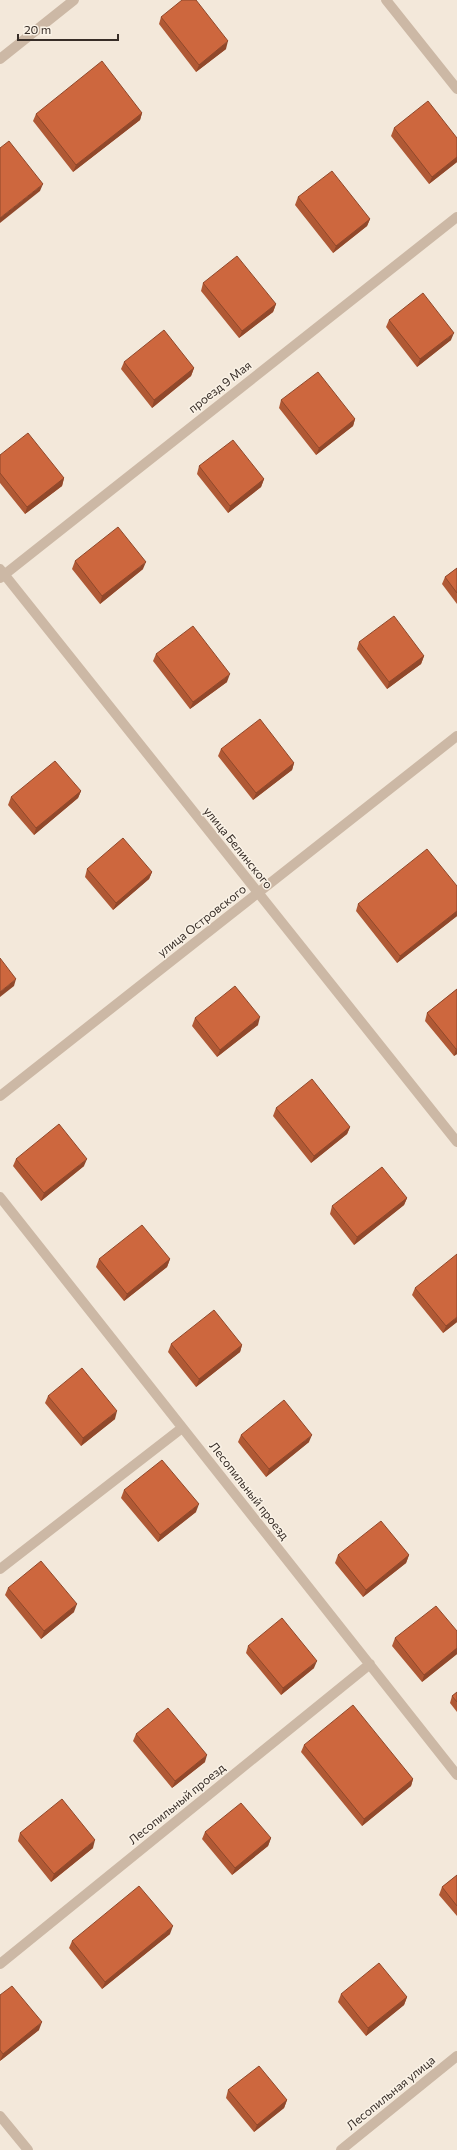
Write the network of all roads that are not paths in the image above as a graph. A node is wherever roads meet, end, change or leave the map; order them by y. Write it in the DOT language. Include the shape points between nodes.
graph roads {
  1 [pos="74,0"];
  2 [pos="386,0"];
  3 [pos="0,59"];
  4 [pos="457,89"];
  5 [pos="457,217"];
  6 [pos="1,574"];
  7 [pos="457,736"];
  8 [pos="258,893"];
  9 [pos="0,1096"];
  10 [pos="457,1142"];
  11 [pos="0,1197"];
  12 [pos="182,1428"];
  13 [pos="0,1569"];
  14 [pos="370,1664"];
  15 [pos="457,1775"];
  16 [pos="0,1964"];
  17 [pos="457,2056"];
  18 [pos="0,2116"];
  19 [pos="28,2150"];
  20 [pos="341,2150"];
  1 -- 3 [label="street"];
  2 -- 4 [label="street"];
  5 -- 6 [label="street, проезд 9 Мая"];
  6 -- 8 [label="street, улица Белинского"];
  7 -- 8 [label="street, улица Островского"];
  8 -- 9 [label="street, улица Островского"];
  8 -- 10 [label="street, улица Белинского"];
  11 -- 12 [label="street, Лесопильный проезд"];
  12 -- 13 [label="street"];
  12 -- 14 [label="street, Лесопильный проезд"];
  14 -- 15 [label="street, Лесопильный проезд"];
  14 -- 16 [label="street, Лесопильный проезд"];
  17 -- 20 [label="street, Лесопильная улица"];
  18 -- 19 [label="street"];
}
